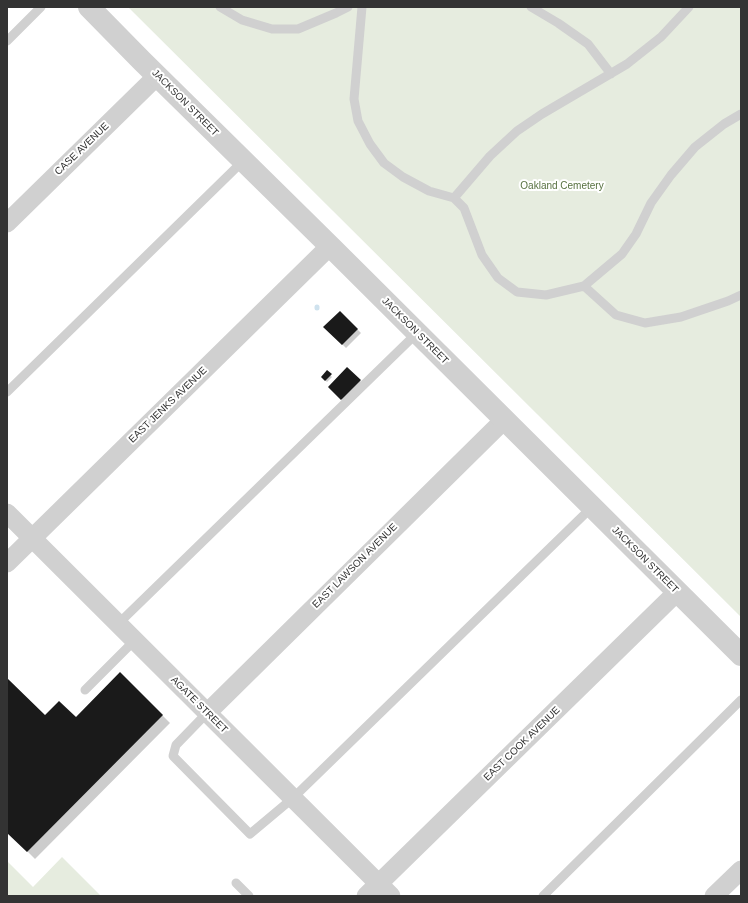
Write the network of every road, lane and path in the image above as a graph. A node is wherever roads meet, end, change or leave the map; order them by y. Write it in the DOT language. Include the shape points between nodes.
graph roads {
  1 [pos="41,7"];
  2 [pos="89,7"];
  3 [pos="220,7"];
  4 [pos="348,7"];
  5 [pos="362,7"];
  6 [pos="531,7"];
  7 [pos="688,7"];
  8 [pos="7,41"];
  9 [pos="611,74"];
  10 [pos="158,76"];
  11 [pos="741,114"];
  12 [pos="243,161"];
  13 [pos="454,198"];
  14 [pos="7,223"];
  15 [pos="330,246"];
  16 [pos="584,286"];
  17 [pos="741,295"];
  18 [pos="417,333"];
  19 [pos="7,392"];
  20 [pos="504,420"];
  21 [pos="592,507"];
  22 [pos="7,513"];
  23 [pos="32,538"];
  24 [pos="7,563"];
  25 [pos="678,592"];
  26 [pos="118,624"];
  27 [pos="134,641"];
  28 [pos="741,655"];
  29 [pos="86,690"];
  30 [pos="741,700"];
  31 [pos="207,713"];
  32 [pos="293,798"];
  33 [pos="741,870"];
  34 [pos="236,883"];
  35 [pos="378,892"];
  36 [pos="249,896"];
  37 [pos="543,896"];
  38 [pos="714,896"];
  1 -- 8 [label="lane"];
  2 -- 10 [label="street, JACKSON STREET"];
  3 -- 4 [label="lane" via="242,20 272,29 298,29"];
  5 -- 13 [label="lane" via="354,99 358,121 384,163 429,191"];
  6 -- 9 [label="lane" via="588,44"];
  7 -- 9 [label="lane" via="660,37"];
  9 -- 13 [label="lane" via="517,131 490,156"];
  10 -- 12 [label="street, JACKSON STREET"];
  10 -- 14 [label="street, CASE AVENUE"];
  11 -- 16 [label="lane" via="695,147 651,203 636,234 622,254"];
  12 -- 15 [label="street, JACKSON STREET"];
  12 -- 19 [label="lane"];
  13 -- 16 [label="lane" via="464,208 482,255 498,278 517,292 546,295"];
  15 -- 18 [label="street, JACKSON STREET"];
  15 -- 23 [label="street, EAST JENKS AVENUE"];
  16 -- 17 [label="lane" via="616,316 645,323 681,317"];
  18 -- 20 [label="street, JACKSON STREET"];
  18 -- 26 [label="lane"];
  20 -- 21 [label="street, JACKSON STREET"];
  20 -- 31 [label="street, EAST LAWSON AVENUE"];
  21 -- 25 [label="street, JACKSON STREET"];
  21 -- 32 [label="lane"];
  22 -- 23 [label="street, AGATE STREET"];
  23 -- 24 [label="street, EAST JENKS AVENUE"];
  23 -- 26 [label="street, AGATE STREET"];
  25 -- 28 [label="street, JACKSON STREET"];
  25 -- 35 [label="street, EAST COOK AVENUE"];
  26 -- 27 [label="street, AGATE STREET"];
  27 -- 29 [label="lane"];
  27 -- 31 [label="street, AGATE STREET"];
  30 -- 37 [label="lane"];
  31 -- 32 [label="street, AGATE STREET"];
  31 -- 32 [label="lane" via="176,745 173,756 250,834"];
  32 -- 35 [label="street, AGATE STREET"];
  33 -- 38 [label="street"];
  34 -- 36 [label="lane"];
}
